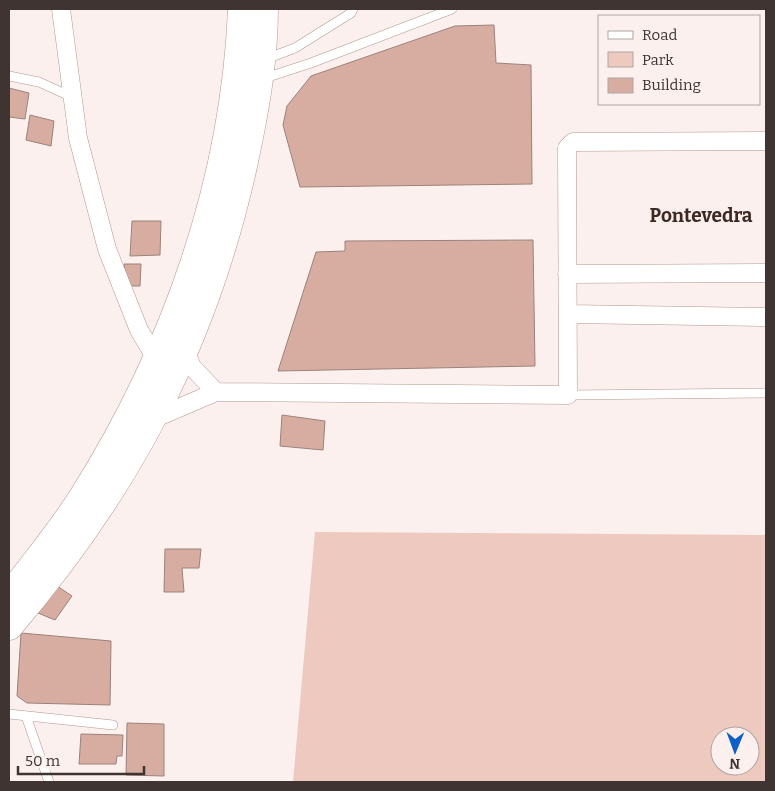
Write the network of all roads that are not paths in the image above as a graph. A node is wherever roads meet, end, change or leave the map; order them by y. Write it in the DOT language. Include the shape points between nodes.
graph roads {
  1 [pos="61,9"];
  2 [pos="242,9"];
  3 [pos="264,9"];
  4 [pos="353,9"];
  5 [pos="452,9"];
  6 [pos="260,70"];
  7 [pos="9,76"];
  8 [pos="74,98"];
  9 [pos="766,141"];
  10 [pos="766,273"];
  11 [pos="567,274"];
  12 [pos="568,314"];
  13 [pos="766,317"];
  14 [pos="186,350"];
  15 [pos="157,360"];
  16 [pos="216,392"];
  17 [pos="766,393"];
  18 [pos="568,395"];
  19 [pos="153,419"];
  20 [pos="9,597"];
  21 [pos="9,626"];
  22 [pos="9,715"];
  23 [pos="26,716"];
  24 [pos="113,725"];
  25 [pos="49,782"];
  1 -- 8 [label="street"];
  2 -- 15 [label="highway" via="231,109 215,190 184,296"];
  3 -- 6 [label="highway"];
  4 -- 6 [label="lane"];
  5 -- 6 [label="lane" via="310,63"];
  6 -- 14 [label="highway" via="249,139 227,229"];
  7 -- 8 [label="lane" via="39,82"];
  8 -- 15 [label="street" via="78,138 107,249 139,330"];
  9 -- 11 [label="street" via="569,144"];
  10 -- 11 [label="street"];
  11 -- 12 [label="street"];
  12 -- 13 [label="street"];
  12 -- 18 [label="street"];
  14 -- 16 [label="street" via="192,367"];
  14 -- 19 [label="highway"];
  15 -- 20 [label="highway" via="139,400 83,497"];
  16 -- 18 [label="street"];
  16 -- 19 [label="street"];
  17 -- 18 [label="lane"];
  19 -- 21 [label="highway" via="89,523"];
  22 -- 23 [label="lane"];
  23 -- 24 [label="lane"];
  23 -- 25 [label="lane"];
}
